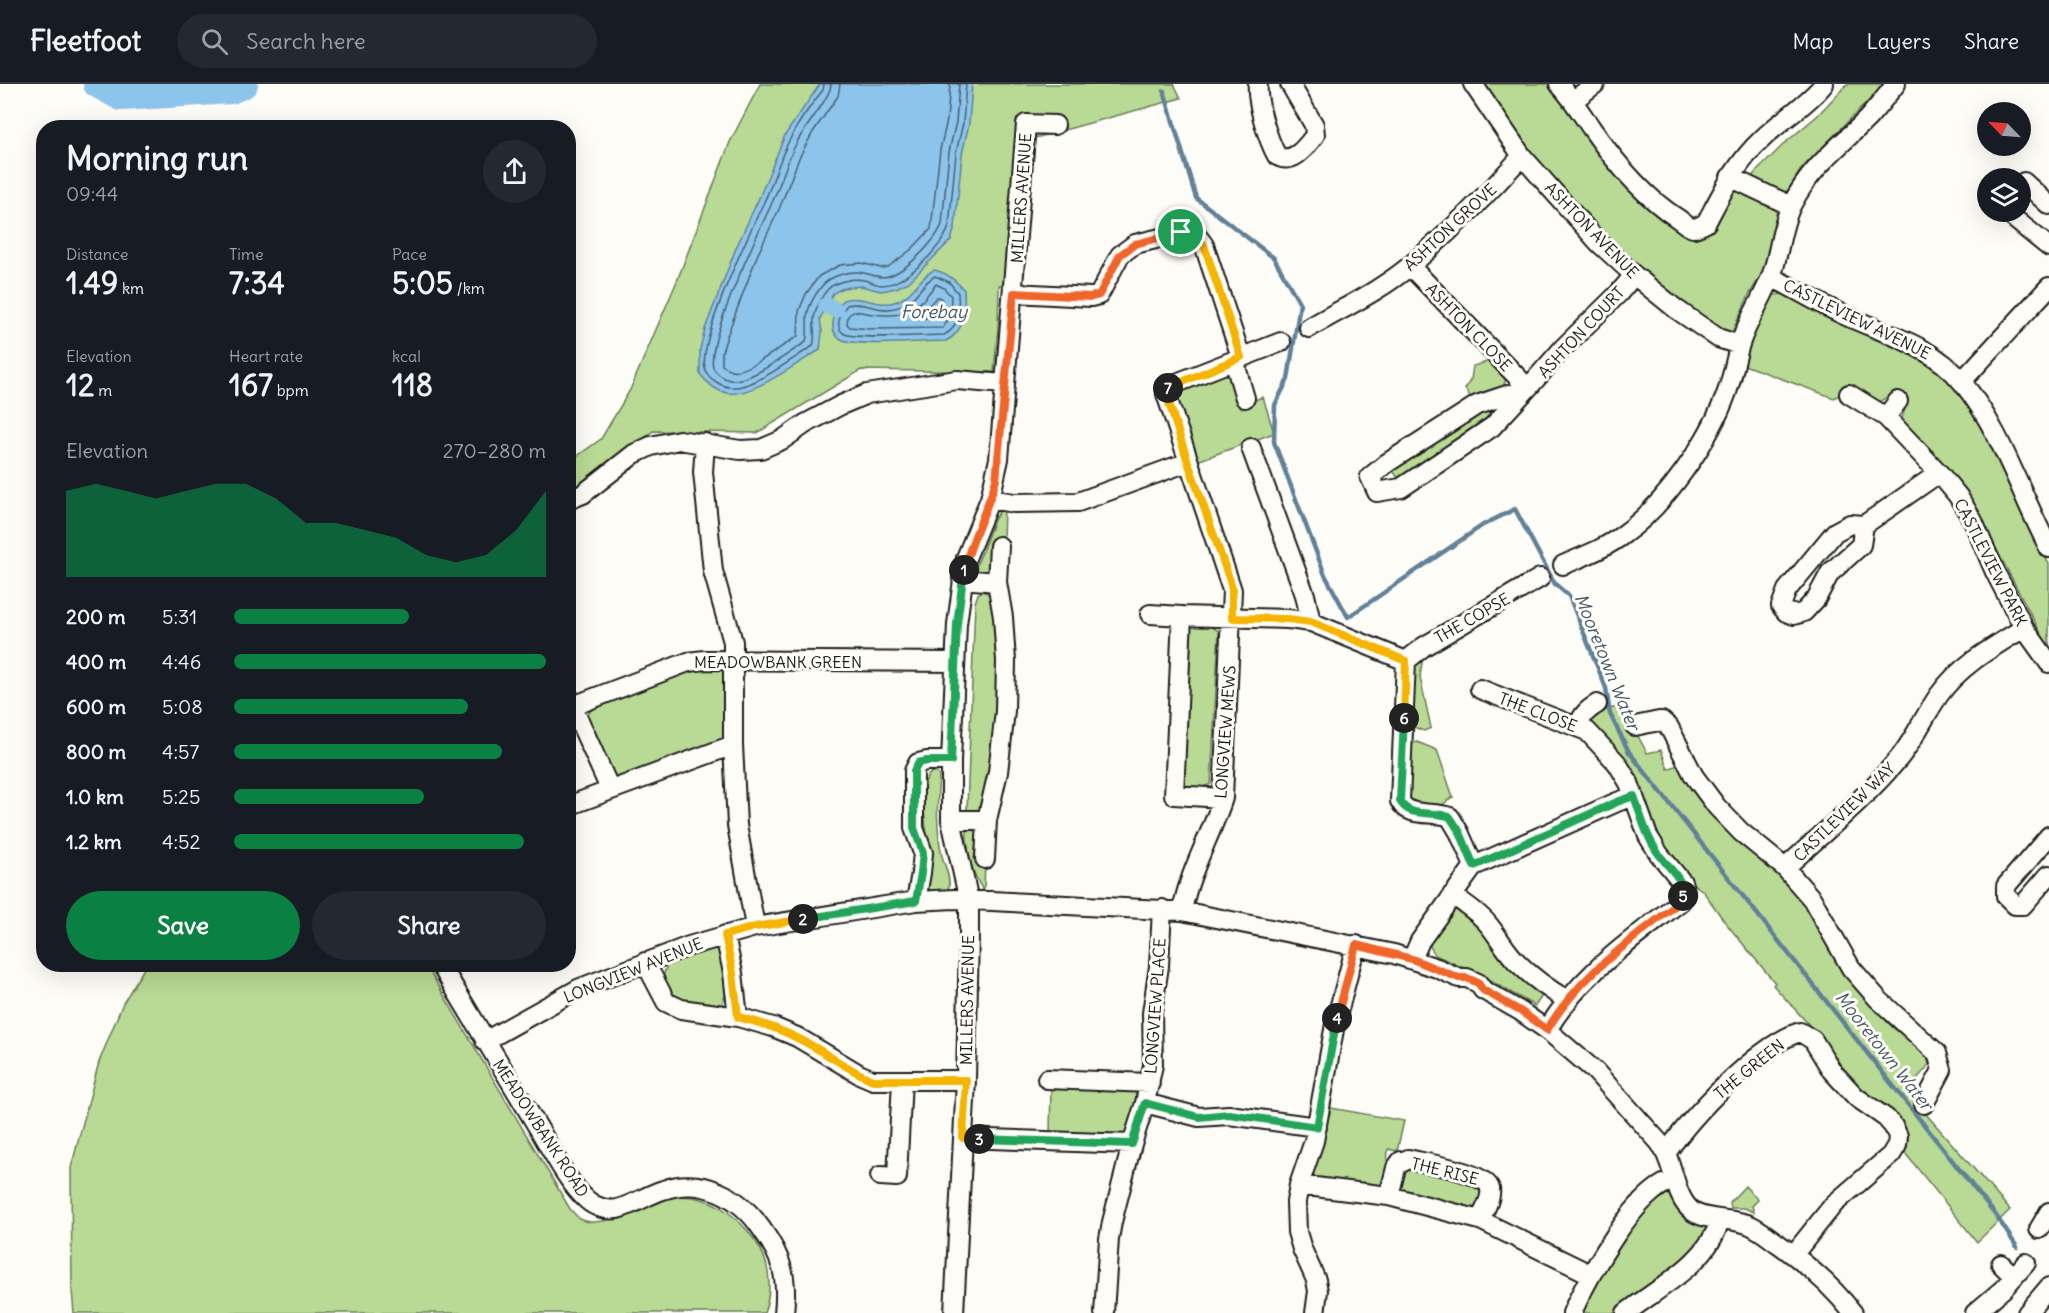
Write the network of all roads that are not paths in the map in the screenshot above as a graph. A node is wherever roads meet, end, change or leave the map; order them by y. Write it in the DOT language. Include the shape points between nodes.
graph roads {
  1 [pos="1258,84"];
  2 [pos="1290,84"];
  3 [pos="1473,84"];
  4 [pos="1559,84"];
  5 [pos="1595,84"];
  6 [pos="1824,84"];
  7 [pos="1896,84"];
  8 [pos="1574,100"];
  9 [pos="1055,125"];
  10 [pos="1522,156"];
  11 [pos="1730,177"];
  12 [pos="2031,189"];
  13 [pos="1791,206"];
  14 [pos="2049,206"];
  15 [pos="2018,222"];
  16 [pos="2049,247"];
  17 [pos="1410,266"];
  18 [pos="1634,275"];
  19 [pos="1771,277"];
  20 [pos="2049,287"];
  21 [pos="1014,293"];
  22 [pos="1309,328"];
  23 [pos="1281,342"];
  24 [pos="1740,345"];
  25 [pos="1238,358"];
  26 [pos="1962,381"];
  27 [pos="1004,384"];
  28 [pos="1528,388"];
  29 [pos="1849,394"];
  30 [pos="1245,398"];
  31 [pos="1898,401"];
  32 [pos="1886,417"];
  33 [pos="705,444"];
  34 [pos="1251,448"];
  35 [pos="1188,462"];
  36 [pos="1939,473"];
  37 [pos="576,497"];
  38 [pos="990,499"];
  39 [pos="1864,525"];
  40 [pos="2044,526"];
  41 [pos="999,546"];
  42 [pos="2049,548"];
  43 [pos="1563,565"];
  44 [pos="1540,578"];
  45 [pos="962,579"];
  46 [pos="998,582"];
  47 [pos="1150,614"];
  48 [pos="1182,616"];
  49 [pos="1232,618"];
  50 [pos="1311,622"];
  51 [pos="2024,628"];
  52 [pos="734,660"];
  53 [pos="1406,661"];
  54 [pos="955,662"];
  55 [pos="2049,663"];
  56 [pos="1480,689"];
  57 [pos="576,699"];
  58 [pos="1597,704"];
  59 [pos="576,712"];
  60 [pos="1578,726"];
  61 [pos="1635,726"];
  62 [pos="733,745"];
  63 [pos="951,761"];
  64 [pos="610,789"];
  65 [pos="1634,796"];
  66 [pos="1222,798"];
  67 [pos="576,803"];
  68 [pos="951,820"];
  69 [pos="987,820"];
  70 [pos="2049,836"];
  71 [pos="986,859"];
  72 [pos="1474,866"];
  73 [pos="1785,868"];
  74 [pos="2049,875"];
  75 [pos="1452,895"];
  76 [pos="916,901"];
  77 [pos="969,901"];
  78 [pos="1162,909"];
  79 [pos="1182,911"];
  80 [pos="755,927"];
  81 [pos="725,935"];
  82 [pos="1356,945"];
  83 [pos="1412,959"];
  84 [pos="645,962"];
  85 [pos="445,972"];
  86 [pos="1567,1000"];
  87 [pos="738,1017"];
  88 [pos="1547,1030"];
  89 [pos="485,1041"];
  90 [pos="1047,1079"];
  91 [pos="902,1080"];
  92 [pos="966,1080"];
  93 [pos="1150,1083"];
  94 [pos="1145,1103"];
  95 [pos="1924,1104"];
  96 [pos="1317,1127"];
  97 [pos="963,1138"];
  98 [pos="1132,1144"];
  99 [pos="1667,1152"];
  100 [pos="880,1176"];
  101 [pos="1675,1180"];
  102 [pos="1299,1185"];
  103 [pos="1389,1196"];
  104 [pos="2049,1212"];
  105 [pos="1720,1219"];
  106 [pos="1480,1220"];
  107 [pos="2038,1229"];
  108 [pos="1794,1254"];
  109 [pos="2014,1268"];
  110 [pos="1590,1274"];
  111 [pos="2049,1287"];
  112 [pos="784,1313"];
  113 [pos="954,1313"];
  114 [pos="1104,1313"];
  115 [pos="1316,1313"];
  116 [pos="1572,1313"];
  117 [pos="1626,1313"];
  118 [pos="1853,1313"];
  119 [pos="1975,1313"];
  120 [pos="2026,1313"];
  1 -- 2 [label="street" via="1272,148 1277,156 1288,159 1315,135 1314,125"];
  3 -- 10 [label="street, ASHTON AVENUE"];
  4 -- 8 [label="street"];
  5 -- 8 [label="street"];
  6 -- 11 [label="street" via="1815,96 1762,138"];
  7 -- 13 [label="street" via="1868,118 1829,153"];
  8 -- 11 [label="street" via="1620,166 1664,210 1687,226 1706,224"];
  9 -- 21 [label="street, MILLERS AVENUE" via="1026,124"];
  10 -- 17 [label="street, ASHTON GROVE"];
  10 -- 18 [label="street, ASHTON AVENUE"];
  11 -- 13 [label="street"];
  12 -- 14 [label="street"];
  13 -- 19 [label="street"];
  15 -- 16 [label="street"];
  17 -- 22 [label="street, ASHTON GROVE"];
  17 -- 28 [label="street, ASHTON CLOSE"];
  18 -- 24 [label="street, ASHTON AVENUE" via="1718,338"];
  18 -- 28 [label="street, ASHTON COURT"];
  19 -- 24 [label="street"];
  19 -- 26 [label="street, CASTLEVIEW AVENUE" via="1843,315 1910,342 1937,358"];
  20 -- 26 [label="street"];
  21 -- 25 [label="street" via="1099,295 1120,255 1135,244 1190,231 1204,245"];
  21 -- 27 [label="street, MILLERS AVENUE"];
  23 -- 25 [label="street"];
  24 -- 43 [label="street" via="1726,394 1708,433 1665,494 1622,536"];
  25 -- 30 [label="street"];
  25 -- 35 [label="street, LONGVIEW MEWS" via="1167,389"];
  26 -- 40 [label="street, CASTLEVIEW AVENUE" via="1987,418"];
  27 -- 33 [label="street" via="957,380 867,394 761,449"];
  27 -- 38 [label="street, MILLERS AVENUE" via="999,459"];
  28 -- 28 [label="street, ASHTON COURT" via="1492,427 1401,488 1377,492 1370,477 1387,463 1477,405"];
  29 -- 32 [label="street, CASTLEVIEW PARK"];
  31 -- 32 [label="street"];
  32 -- 36 [label="street, CASTLEVIEW PARK"];
  33 -- 37 [label="street" via="679,440 651,446"];
  33 -- 52 [label="street" via="703,472 713,571 733,642"];
  34 -- 50 [label="street" via="1305,595"];
  35 -- 38 [label="street" via="1078,502 1014,503"];
  35 -- 49 [label="street, LONGVIEW MEWS" via="1230,581"];
  36 -- 39 [label="street"];
  36 -- 51 [label="street, CASTLEVIEW PARK" via="1973,521"];
  38 -- 45 [label="street, MILLERS AVENUE"];
  39 -- 39 [label="street" via="1861,545 1830,573 1816,599 1804,612 1786,612 1781,606 1787,590 1835,532 1850,524"];
  40 -- 42 [label="street, CASTLEVIEW AVENUE"];
  41 -- 46 [label="street"];
  44 -- 53 [label="street, THE COPSE" via="1423,646"];
  45 -- 46 [label="street"];
  45 -- 54 [label="street, MILLERS AVENUE"];
  46 -- 69 [label="street" via="1006,661 1005,711 998,772"];
  47 -- 48 [label="street"];
  48 -- 49 [label="street"];
  48 -- 66 [label="street" via="1174,795"];
  49 -- 50 [label="street"];
  49 -- 66 [label="street, LONGVIEW MEWS"];
  50 -- 53 [label="street"];
  51 -- 55 [label="street, CASTLEVIEW PARK"];
  51 -- 73 [label="street, CASTLEVIEW WAY" via="1953,678 1901,755 1872,788"];
  52 -- 54 [label="street, MEADOWBANK GREEN"];
  52 -- 57 [label="street, MEADOWBANK GREEN" via="688,662"];
  52 -- 62 [label="street"];
  53 -- 72 [label="street" via="1400,801 1411,811 1450,817"];
  54 -- 63 [label="street, MILLERS AVENUE"];
  56 -- 60 [label="street, THE CLOSE"];
  58 -- 60 [label="street" via="1587,710"];
  59 -- 64 [label="street"];
  60 -- 65 [label="street, THE CLOSE" via="1617,763"];
  61 -- 73 [label="street" via="1662,721 1669,727 1694,776 1717,807"];
  62 -- 64 [label="street"];
  62 -- 80 [label="street" via="737,825"];
  63 -- 68 [label="street, MILLERS AVENUE"];
  63 -- 76 [label="street" via="918,763 914,771 914,828 923,853"];
  64 -- 67 [label="street"];
  65 -- 72 [label="street"];
  65 -- 86 [label="street, THE CLOSE" via="1648,837 1682,882 1685,892 1681,901 1592,972"];
  66 -- 79 [label="street, LONGVIEW MEWS" via="1187,885"];
  68 -- 69 [label="street"];
  68 -- 77 [label="street, MILLERS AVENUE"];
  69 -- 71 [label="street"];
  70 -- 74 [label="street" via="2006,886 2006,896 2015,905 2024,905"];
  72 -- 75 [label="street"];
  73 -- 95 [label="street" via="1812,899 1851,968 1878,999 1937,1053 1942,1070"];
  75 -- 83 [label="street"];
  75 -- 86 [label="street" via="1488,924 1519,965"];
  76 -- 77 [label="street, LONGVIEW AVENUE"];
  76 -- 80 [label="street, LONGVIEW AVENUE"];
  77 -- 78 [label="street, LONGVIEW AVENUE"];
  77 -- 92 [label="street, MILLERS AVENUE"];
  78 -- 79 [label="street, LONGVIEW AVENUE"];
  78 -- 93 [label="street, LONGVIEW PLACE"];
  79 -- 82 [label="street, LONGVIEW AVENUE"];
  80 -- 81 [label="street, LONGVIEW AVENUE"];
  81 -- 84 [label="street, LONGVIEW AVENUE"];
  81 -- 87 [label="street"];
  82 -- 83 [label="street"];
  82 -- 96 [label="street" via="1335,1024"];
  83 -- 88 [label="street" via="1478,983"];
  84 -- 87 [label="street" via="666,1002 681,1010"];
  84 -- 89 [label="street, LONGVIEW AVENUE" via="578,989"];
  85 -- 89 [label="street, MEADOWBANK ROAD"];
  86 -- 88 [label="street, THE CLOSE"];
  87 -- 91 [label="street" via="797,1037 873,1080"];
  88 -- 99 [label="street" via="1594,1071"];
  89 -- 112 [label="street, MEADOWBANK ROAD" via="588,1202 614,1210 683,1185 700,1186 736,1200 775,1246 787,1289"];
  90 -- 93 [label="street"];
  91 -- 92 [label="street"];
  91 -- 100 [label="street" via="897,1177"];
  92 -- 97 [label="street, MILLERS AVENUE"];
  93 -- 94 [label="street, LONGVIEW PLACE"];
  94 -- 96 [label="street" via="1199,1117 1229,1114"];
  94 -- 98 [label="street, LONGVIEW PLACE"];
  96 -- 102 [label="street"];
  97 -- 98 [label="street"];
  97 -- 113 [label="street, MILLERS AVENUE"];
  98 -- 114 [label="street, LONGVIEW PLACE" via="1109,1239"];
  99 -- 101 [label="street"];
  99 -- 108 [label="street, THE GREEN" via="1704,1107 1757,1058 1800,1032 1813,1040 1832,1071 1856,1097 1886,1118 1898,1136 1891,1155 1833,1204"];
  101 -- 105 [label="street" via="1681,1197 1693,1212"];
  101 -- 110 [label="street" via="1667,1181 1638,1206"];
  102 -- 103 [label="street"];
  102 -- 115 [label="street" via="1296,1218 1302,1250 1316,1280"];
  103 -- 106 [label="street"];
  103 -- 106 [label="street, THE RISE" via="1396,1168 1408,1159 1473,1175 1490,1185"];
  104 -- 107 [label="street"];
  105 -- 108 [label="street" via="1749,1224"];
  105 -- 117 [label="street" via="1713,1240 1684,1271"];
  106 -- 110 [label="street"];
  108 -- 118 [label="street" via="1822,1277"];
  109 -- 119 [label="street"];
  110 -- 116 [label="street"];
  111 -- 120 [label="street"];
}
